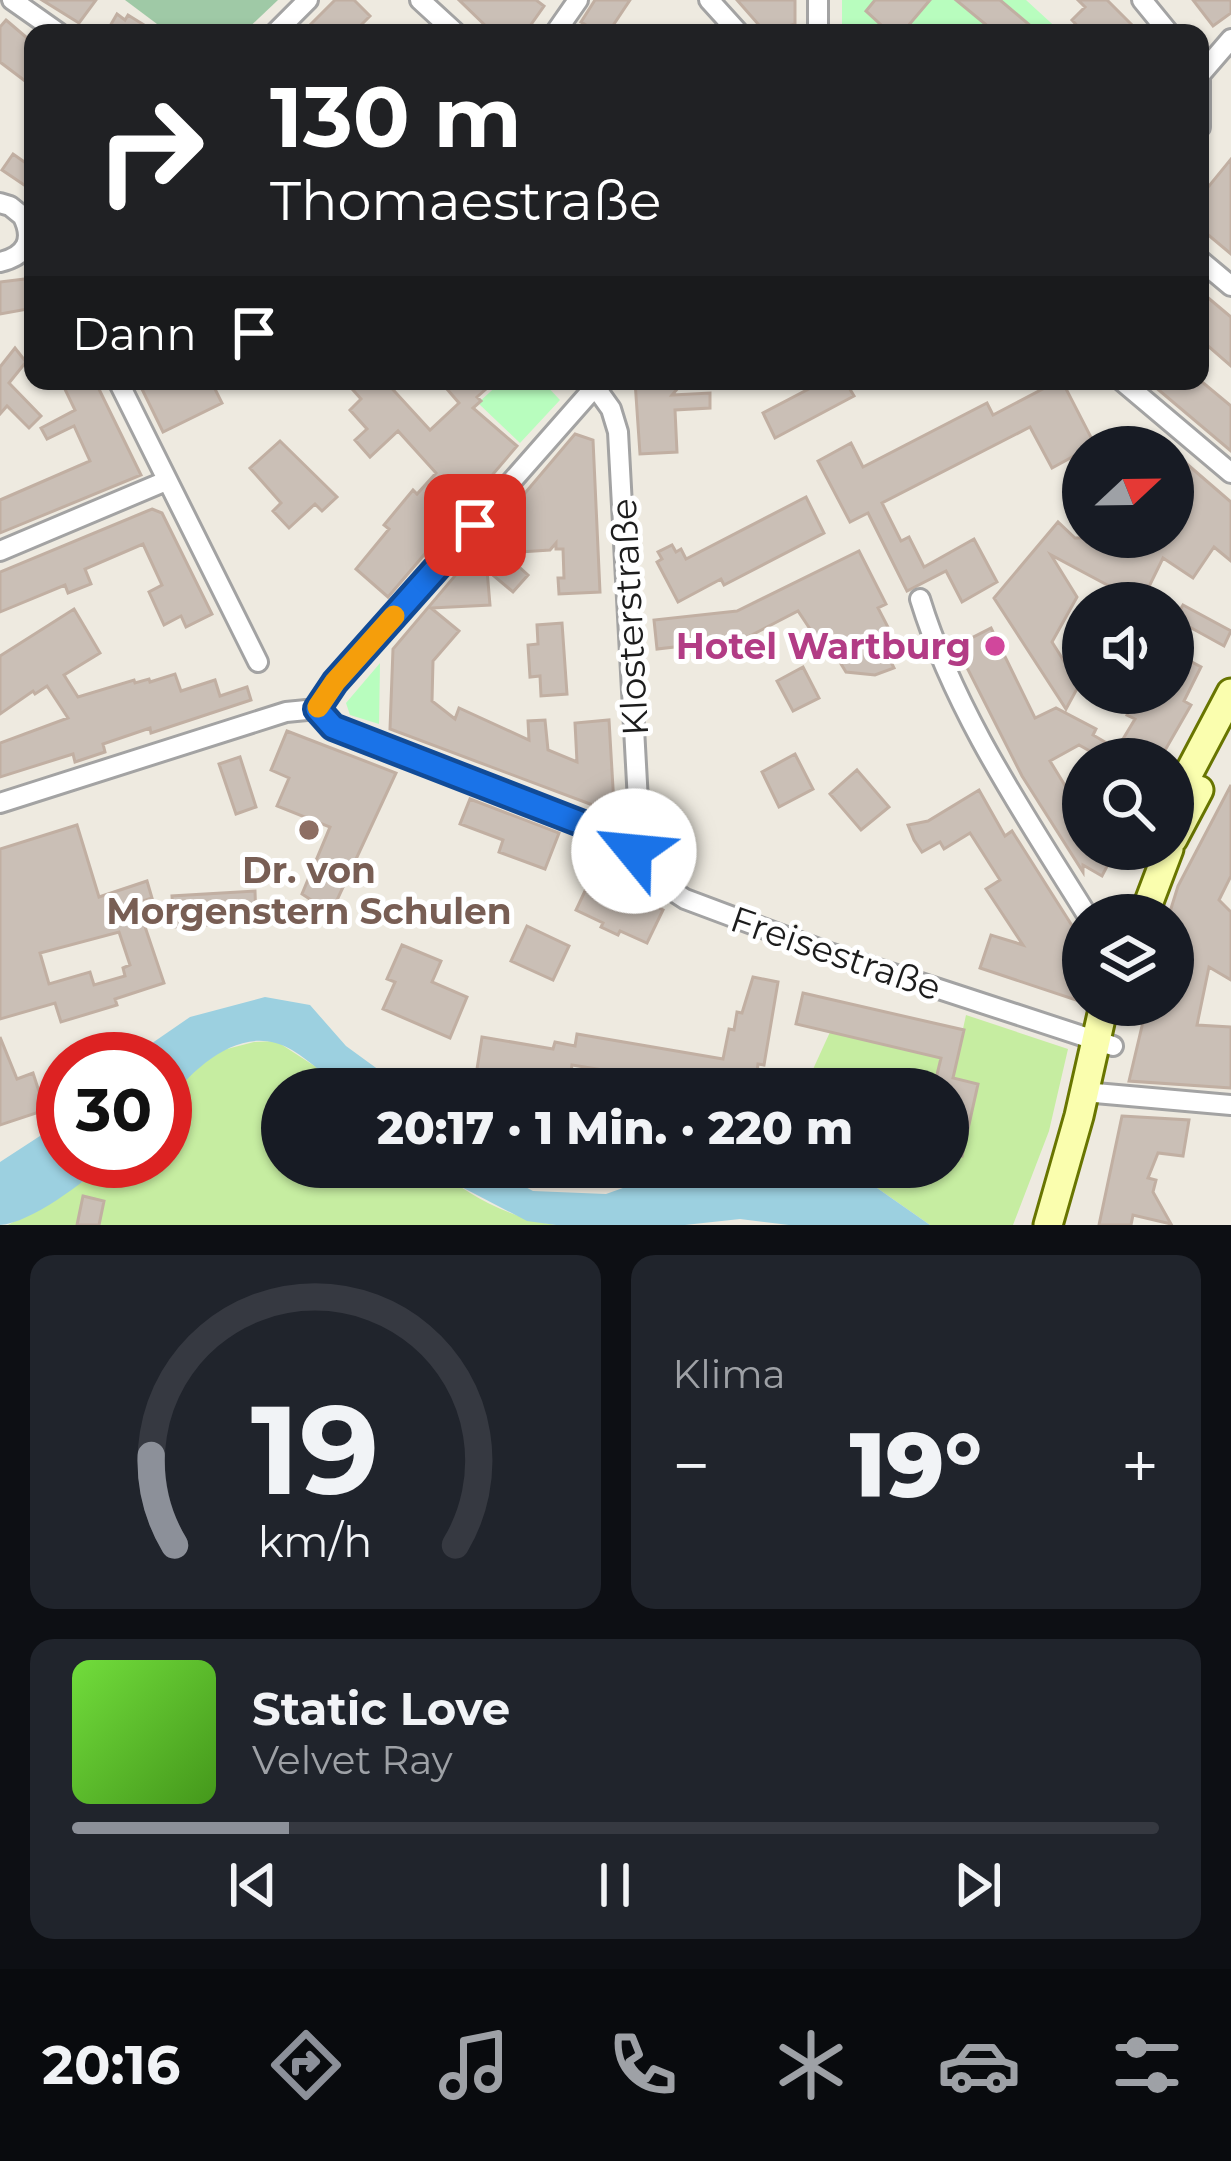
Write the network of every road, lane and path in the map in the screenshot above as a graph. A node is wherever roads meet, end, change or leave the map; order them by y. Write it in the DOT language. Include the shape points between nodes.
graph roads {
  1 [pos="12,0"];
  2 [pos="308,0"];
  3 [pos="420,0"];
  4 [pos="710,0"];
  5 [pos="1142,0"];
  6 [pos="46,24"];
  7 [pos="284,24"];
  8 [pos="446,24"];
  9 [pos="731,24"];
  10 [pos="1162,24"];
  11 [pos="1231,39"];
  12 [pos="1209,67"];
  13 [pos="122,390"];
  14 [pos="585,390"];
  15 [pos="596,390"];
  16 [pos="1133,390"];
  17 [pos="1231,473"];
  18 [pos="166,481"];
  19 [pos="0,550"];
  20 [pos="920,599"];
  21 [pos="257,662"];
  22 [pos="1231,693"];
  23 [pos="317,709"];
  24 [pos="1231,731"];
  25 [pos="1194,763"];
  26 [pos="1194,800"];
  27 [pos="0,803"];
  28 [pos="634,851"];
  29 [pos="1075,894"];
  30 [pos="1104,1026"];
  31 [pos="1112,1026"];
  32 [pos="1104,1043"];
  33 [pos="1093,1094"];
  34 [pos="1231,1105"];
  35 [pos="1048,1225"];
  36 [pos="1067,1225"];
  1 -- 6 [label="street"];
  2 -- 7 [label="street"];
  3 -- 8 [label="street"];
  4 -- 9 [label="street"];
  5 -- 10 [label="street"];
  11 -- 12 [label="street"];
  13 -- 18 [label="street"];
  14 -- 23 [label="street"];
  15 -- 28 [label="street, Klosterstraße" via="618,432 639,820"];
  16 -- 17 [label="street"];
  18 -- 19 [label="street"];
  18 -- 21 [label="street"];
  20 -- 29 [label="street" via="933,642 1010,793"];
  22 -- 25 [label="main road"];
  23 -- 27 [label="street"];
  23 -- 28 [label="street, Freisestraße" via="333,727"];
  24 -- 26 [label="main road"];
  28 -- 32 [label="street, Freisestraße" via="686,899"];
  30 -- 32 [label="main road"];
  31 -- 32 [label="main road"];
  32 -- 33 [label="main road"];
  33 -- 34 [label="street"];
  33 -- 35 [label="main road"];
  33 -- 36 [label="main road"];
}
